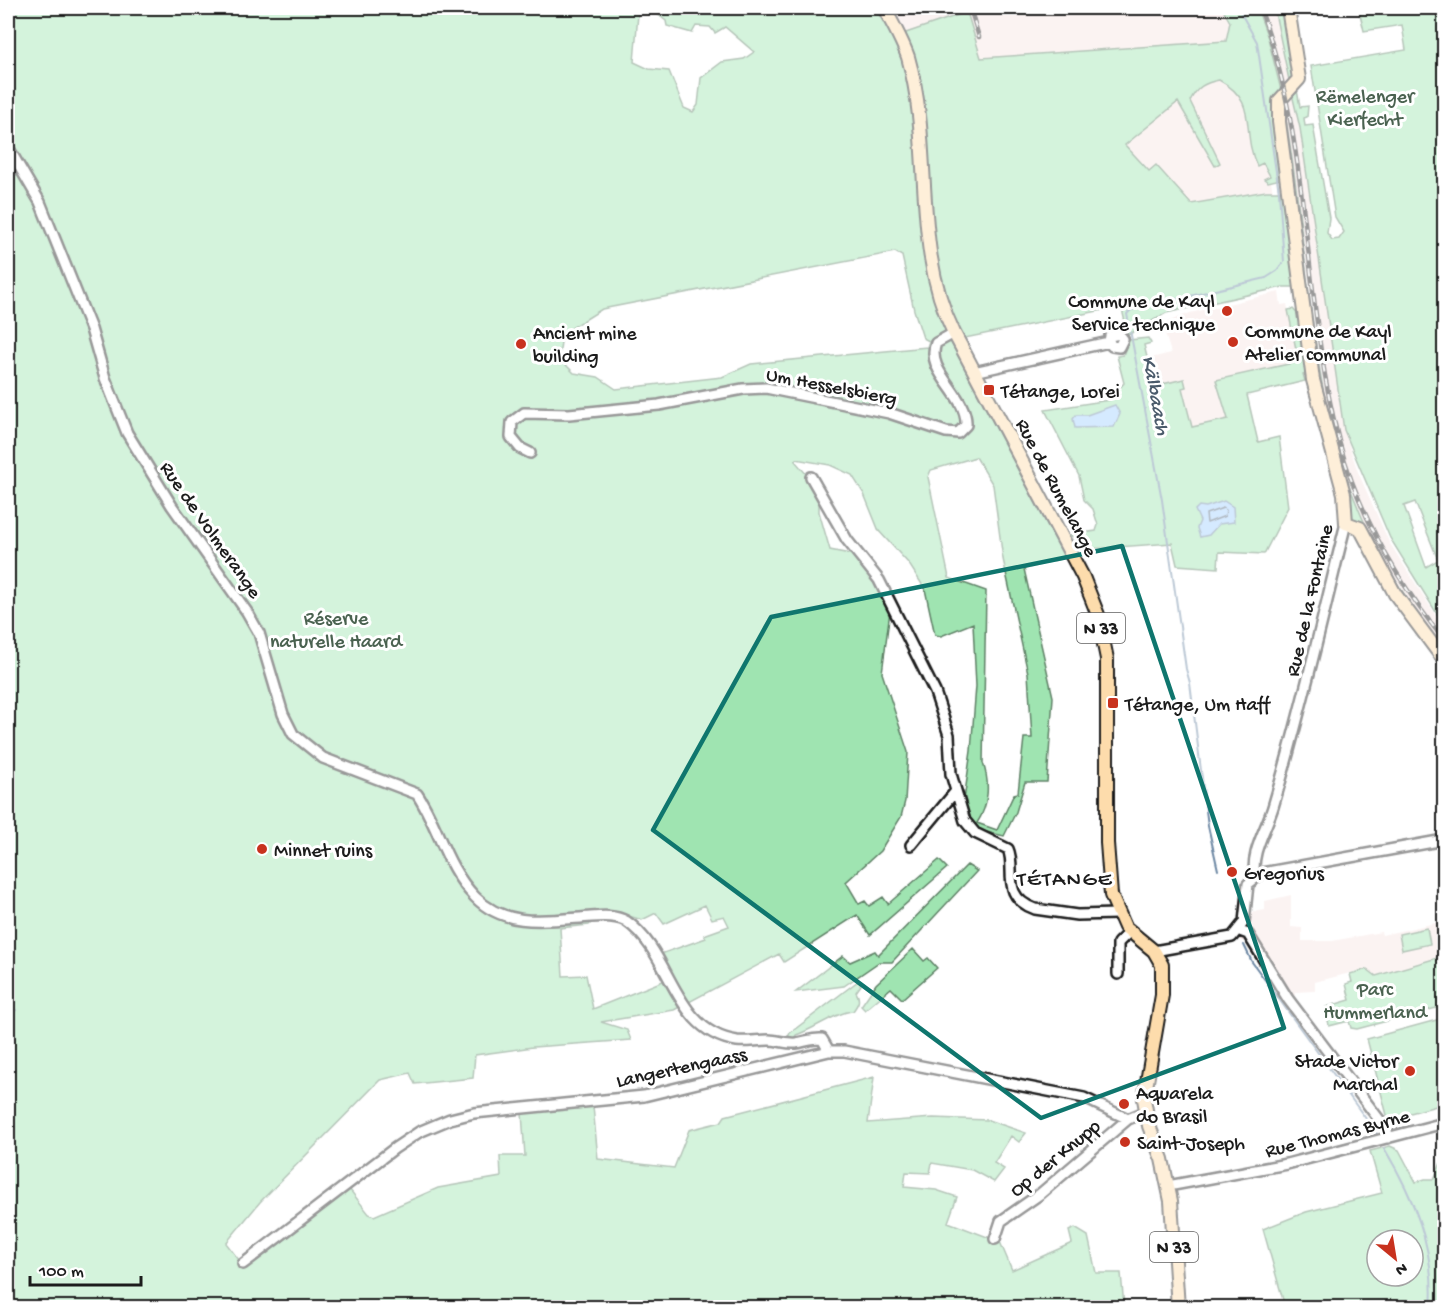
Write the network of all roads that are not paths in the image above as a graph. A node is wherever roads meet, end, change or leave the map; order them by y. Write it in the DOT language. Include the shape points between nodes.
graph roads {
  1 [pos="884,8"];
  2 [pos="1288,8"];
  3 [pos="8,147"];
  4 [pos="954,333"];
  5 [pos="1109,342"];
  6 [pos="974,372"];
  7 [pos="530,453"];
  8 [pos="811,477"];
  9 [pos="1346,523"];
  10 [pos="1444,660"];
  11 [pos="955,792"];
  12 [pos="1444,840"];
  13 [pos="911,845"];
  14 [pos="1255,877"];
  15 [pos="1118,914"];
  16 [pos="1240,931"];
  17 [pos="1129,932"];
  18 [pos="1154,951"];
  19 [pos="1118,974"];
  20 [pos="829,1051"];
  21 [pos="1145,1112"];
  22 [pos="1128,1119"];
  23 [pos="1444,1123"];
  24 [pos="1388,1138"];
  25 [pos="1168,1186"];
  26 [pos="995,1239"];
  27 [pos="243,1264"];
  28 [pos="1178,1308"];
  1 -- 4 [label="main road, Rue de Rumelange / N 33" via="899,35 912,77 929,252 934,282"];
  2 -- 9 [label="main road, Rue de la Fontaine" via="1300,74 1296,85 1280,101 1279,122 1313,380 1344,494"];
  3 -- 20 [label="street, Rue de Volmerange" via="40,202 127,433 259,633 283,714 301,742 323,759 417,794 447,859 473,895 492,910 519,920 597,916 624,920 648,942 683,1005 715,1034 738,1041 792,1044 822,1039"];
  4 -- 6 [label="main road, Rue de Rumelange / N 33"];
  4 -- 7 [label="street, Um Hesselsbierg" via="936,343 934,351 942,375 964,408 966,425 958,434 889,413 788,391 743,389 658,405 569,414 524,413 512,423 511,437"];
  5 -- 6 [label="street"];
  6 -- 15 [label="main road, Rue de Rumelange / N 33" via="1083,577 1098,615 1108,675 1109,883"];
  8 -- 11 [label="street" via="847,540 879,580 935,692 949,735"];
  9 -- 10 [label="main road" via="1360,528 1395,594"];
  9 -- 14 [label="street, Rue de la Fontaine" via="1308,686 1254,859"];
  11 -- 13 [label="street"];
  11 -- 15 [label="street" via="965,821 975,833 1008,849 1011,886 1029,907 1077,915"];
  12 -- 14 [label="street"];
  14 -- 16 [label="street, Rue de la Fontaine" via="1246,889 1246,913"];
  15 -- 17 [label="main road, Rue de Rumelange / N 33"];
  16 -- 18 [label="street" via="1218,941"];
  16 -- 24 [label="street" via="1248,934 1282,990 1386,1130"];
  17 -- 18 [label="main road, Rue de Rumelange / N 33"];
  17 -- 19 [label="street" via="1118,943"];
  18 -- 21 [label="main road, N 33" via="1162,965 1162,995 1144,1086"];
  20 -- 22 [label="street, Langertengaass" via="844,1050 1084,1098"];
  20 -- 27 [label="street, Langertengaass" via="644,1096 494,1109 450,1119 395,1148"];
  21 -- 22 [label="street, Op der Knupp"];
  21 -- 25 [label="main road, N 33"];
  22 -- 26 [label="street, Op der Knupp" via="1040,1194 1001,1221"];
  23 -- 24 [label="street, Rue Thomas Byrne"];
  24 -- 25 [label="street, Rue Thomas Byrne" via="1287,1164"];
  25 -- 28 [label="main road, N 33"];
}
